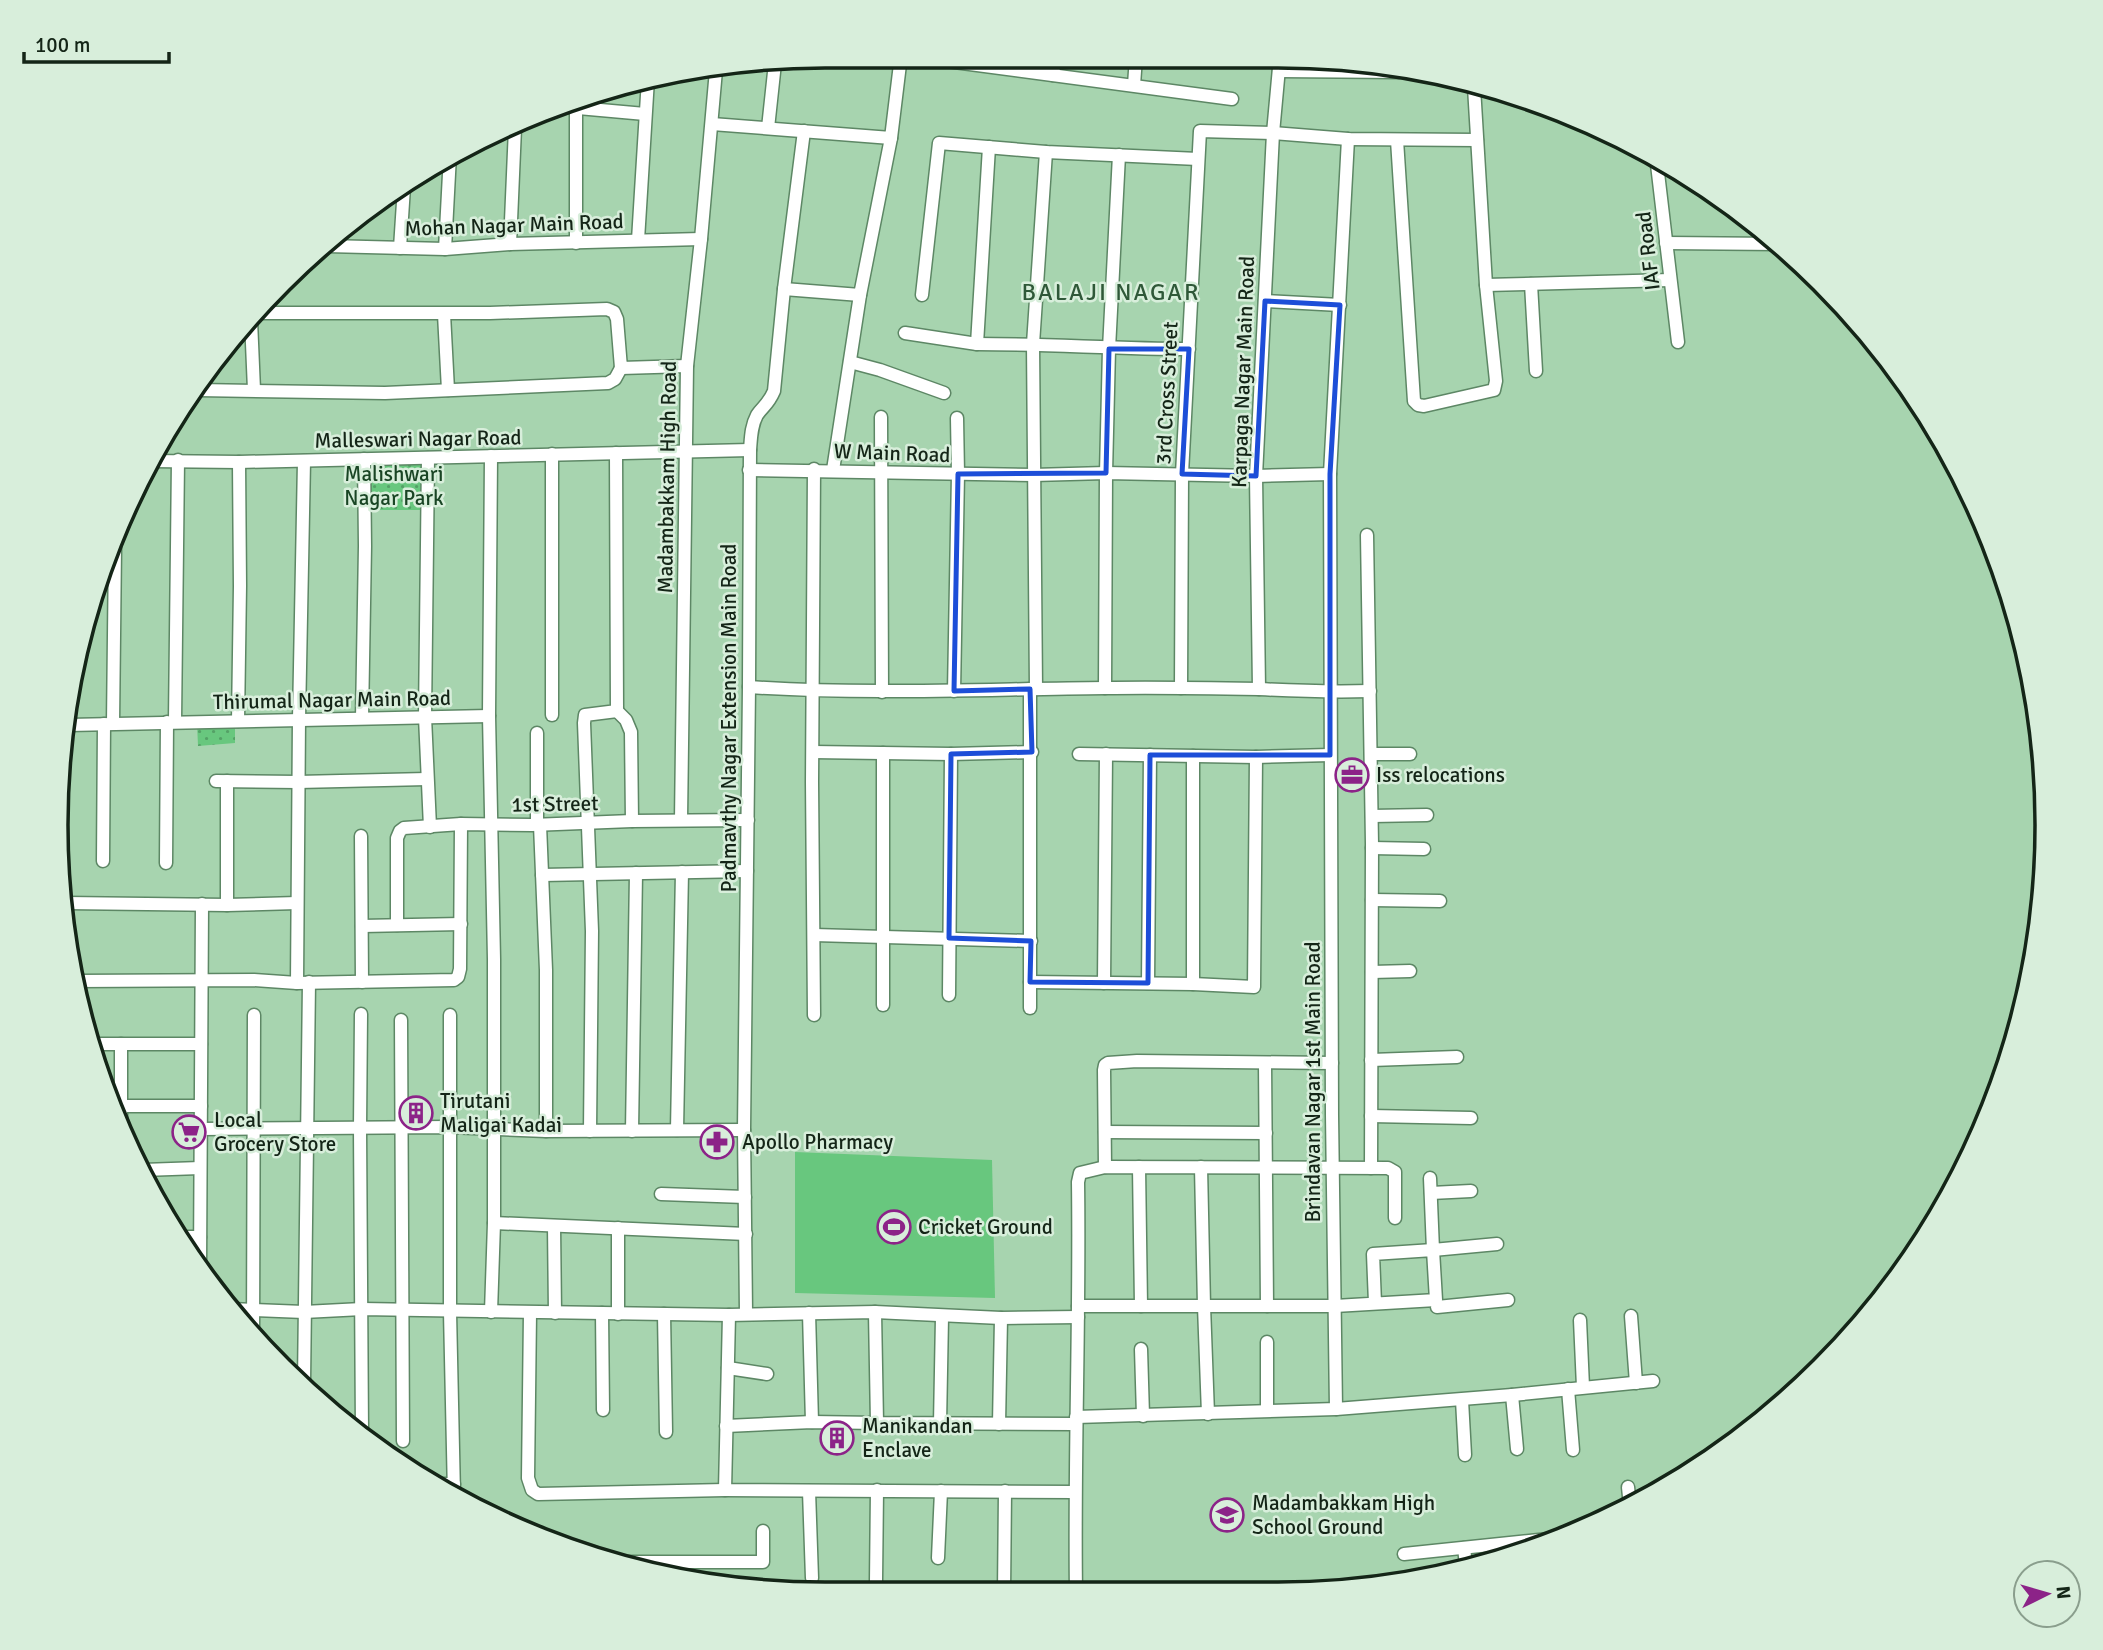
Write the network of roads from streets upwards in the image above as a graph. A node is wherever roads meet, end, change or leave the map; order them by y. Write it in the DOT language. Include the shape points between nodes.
graph roads {
  1 [pos="900,68"];
  2 [pos="1000,68"];
  3 [pos="1054,68"];
  4 [pos="1135,68"];
  5 [pos="774,70"];
  6 [pos="1279,71"];
  7 [pos="1342,72"];
  8 [pos="1053,75"];
  9 [pos="716,77"];
  10 [pos="1134,85"];
  11 [pos="647,90"];
  12 [pos="1474,94"];
  13 [pos="1233,99"];
  14 [pos="584,107"];
  15 [pos="573,111"];
  16 [pos="645,114"];
  17 [pos="712,124"];
  18 [pos="768,128"];
  19 [pos="804,131"];
  20 [pos="1273,132"];
  21 [pos="515,135"];
  22 [pos="891,138"];
  23 [pos="1348,139"];
  24 [pos="1397,140"];
  25 [pos="1477,140"];
  26 [pos="989,147"];
  27 [pos="1046,152"];
  28 [pos="1119,156"];
  29 [pos="1198,159"];
  30 [pos="449,169"];
  31 [pos="1658,171"];
  32 [pos="403,197"];
  33 [pos="638,240"];
  34 [pos="701,240"];
  35 [pos="576,243"];
  36 [pos="1666,243"];
  37 [pos="510,244"];
  38 [pos="1762,244"];
  39 [pos="338,246"];
  40 [pos="400,248"];
  41 [pos="445,248"];
  42 [pos="1670,280"];
  43 [pos="1531,284"];
  44 [pos="1486,285"];
  45 [pos="784,289"];
  46 [pos="860,295"];
  47 [pos="922,295"];
  48 [pos="1265,301"];
  49 [pos="1340,305"];
  50 [pos="268,313"];
  51 [pos="444,314"];
  52 [pos="251,332"];
  53 [pos="905,333"];
  54 [pos="1678,342"];
  55 [pos="977,344"];
  56 [pos="1033,344"];
  57 [pos="1109,349"];
  58 [pos="1189,349"];
  59 [pos="850,362"];
  60 [pos="687,366"];
  61 [pos="621,368"];
  62 [pos="1535,371"];
  63 [pos="207,390"];
  64 [pos="254,390"];
  65 [pos="448,390"];
  66 [pos="944,393"];
  67 [pos="881,417"];
  68 [pos="957,418"];
  69 [pos="750,450"];
  70 [pos="687,451"];
  71 [pos="616,453"];
  72 [pos="552,454"];
  73 [pos="491,456"];
  74 [pos="428,458"];
  75 [pos="364,459"];
  76 [pos="178,460"];
  77 [pos="162,461"];
  78 [pos="304,461"];
  79 [pos="239,462"];
  80 [pos="750,470"];
  81 [pos="814,470"];
  82 [pos="833,470"];
  83 [pos="882,472"];
  84 [pos="1106,473"];
  85 [pos="958,474"];
  86 [pos="1182,474"];
  87 [pos="1330,474"];
  88 [pos="1033,475"];
  89 [pos="1256,476"];
  90 [pos="1367,535"];
  91 [pos="114,565"];
  92 [pos="749,687"];
  93 [pos="1105,688"];
  94 [pos="1181,688"];
  95 [pos="1033,690"];
  96 [pos="1259,690"];
  97 [pos="814,691"];
  98 [pos="954,691"];
  99 [pos="1370,691"];
  100 [pos="882,692"];
  101 [pos="1330,693"];
  102 [pos="617,711"];
  103 [pos="552,715"];
  104 [pos="489,716"];
  105 [pos="425,717"];
  106 [pos="362,718"];
  107 [pos="299,719"];
  108 [pos="238,721"];
  109 [pos="171,722"];
  110 [pos="109,724"];
  111 [pos="75,725"];
  112 [pos="537,733"];
  113 [pos="1032,751"];
  114 [pos="813,752"];
  115 [pos="883,753"];
  116 [pos="951,754"];
  117 [pos="1079,754"];
  118 [pos="1106,754"];
  119 [pos="1371,754"];
  120 [pos="1410,754"];
  121 [pos="1150,755"];
  122 [pos="1330,755"];
  123 [pos="1193,756"];
  124 [pos="1256,757"];
  125 [pos="427,779"];
  126 [pos="298,782"];
  127 [pos="1427,815"];
  128 [pos="1372,816"];
  129 [pos="681,820"];
  130 [pos="748,820"];
  131 [pos="632,821"];
  132 [pos="587,823"];
  133 [pos="461,824"];
  134 [pos="491,824"];
  135 [pos="539,825"];
  136 [pos="429,827"];
  137 [pos="361,836"];
  138 [pos="1372,848"];
  139 [pos="1424,849"];
  140 [pos="103,862"];
  141 [pos="166,863"];
  142 [pos="747,871"];
  143 [pos="682,872"];
  144 [pos="589,873"];
  145 [pos="636,873"];
  146 [pos="542,875"];
  147 [pos="1372,900"];
  148 [pos="1440,901"];
  149 [pos="297,903"];
  150 [pos="73,904"];
  151 [pos="202,904"];
  152 [pos="228,905"];
  153 [pos="461,924"];
  154 [pos="397,925"];
  155 [pos="362,926"];
  156 [pos="814,935"];
  157 [pos="884,936"];
  158 [pos="949,938"];
  159 [pos="1031,941"];
  160 [pos="1410,971"];
  161 [pos="1371,972"];
  162 [pos="85,981"];
  163 [pos="201,981"];
  164 [pos="362,982"];
  165 [pos="1030,982"];
  166 [pos="303,983"];
  167 [pos="1104,983"];
  168 [pos="1147,983"];
  169 [pos="1193,984"];
  170 [pos="949,995"];
  171 [pos="883,1005"];
  172 [pos="1030,1008"];
  173 [pos="361,1014"];
  174 [pos="254,1015"];
  175 [pos="450,1015"];
  176 [pos="814,1015"];
  177 [pos="401,1020"];
  178 [pos="101,1044"];
  179 [pos="121,1044"];
  180 [pos="201,1044"];
  181 [pos="1457,1057"];
  182 [pos="1371,1060"];
  183 [pos="1265,1063"];
  184 [pos="1332,1063"];
  185 [pos="121,1102"];
  186 [pos="201,1106"];
  187 [pos="125,1112"];
  188 [pos="1371,1116"];
  189 [pos="1471,1118"];
  190 [pos="449,1127"];
  191 [pos="253,1128"];
  192 [pos="360,1128"];
  193 [pos="402,1128"];
  194 [pos="201,1129"];
  195 [pos="307,1129"];
  196 [pos="494,1129"];
  197 [pos="677,1130"];
  198 [pos="744,1130"];
  199 [pos="546,1131"];
  200 [pos="590,1131"];
  201 [pos="632,1131"];
  202 [pos="1105,1132"];
  203 [pos="1266,1133"];
  204 [pos="1105,1167"];
  205 [pos="1139,1167"];
  206 [pos="1202,1167"];
  207 [pos="1266,1167"];
  208 [pos="200,1168"];
  209 [pos="1332,1168"];
  210 [pos="1371,1168"];
  211 [pos="151,1170"];
  212 [pos="1430,1178"];
  213 [pos="1471,1191"];
  214 [pos="1431,1193"];
  215 [pos="661,1194"];
  216 [pos="745,1197"];
  217 [pos="1395,1217"];
  218 [pos="494,1223"];
  219 [pos="554,1226"];
  220 [pos="618,1228"];
  221 [pos="746,1234"];
  222 [pos="191,1237"];
  223 [pos="200,1237"];
  224 [pos="1497,1244"];
  225 [pos="1433,1250"];
  226 [pos="200,1251"];
  227 [pos="1508,1300"];
  228 [pos="1375,1303"];
  229 [pos="1141,1306"];
  230 [pos="1204,1306"];
  231 [pos="1267,1306"];
  232 [pos="1335,1306"];
  233 [pos="1437,1307"];
  234 [pos="243,1308"];
  235 [pos="253,1308"];
  236 [pos="362,1309"];
  237 [pos="403,1310"];
  238 [pos="304,1311"];
  239 [pos="1078,1311"];
  240 [pos="450,1312"];
  241 [pos="491,1312"];
  242 [pos="875,1312"];
  243 [pos="530,1313"];
  244 [pos="555,1313"];
  245 [pos="602,1313"];
  246 [pos="746,1313"];
  247 [pos="809,1313"];
  248 [pos="618,1314"];
  249 [pos="664,1314"];
  250 [pos="729,1315"];
  251 [pos="1631,1316"];
  252 [pos="942,1317"];
  253 [pos="1000,1318"];
  254 [pos="253,1320"];
  255 [pos="1580,1320"];
  256 [pos="1267,1342"];
  257 [pos="1141,1349"];
  258 [pos="727,1368"];
  259 [pos="304,1373"];
  260 [pos="767,1374"];
  261 [pos="1653,1381"];
  262 [pos="1636,1383"];
  263 [pos="1583,1387"];
  264 [pos="1568,1389"];
  265 [pos="1512,1395"];
  266 [pos="1462,1400"];
  267 [pos="1336,1409"];
  268 [pos="603,1410"];
  269 [pos="1267,1410"];
  270 [pos="1208,1414"];
  271 [pos="1143,1416"];
  272 [pos="1075,1421"];
  273 [pos="812,1422"];
  274 [pos="362,1423"];
  275 [pos="877,1423"];
  276 [pos="940,1423"];
  277 [pos="999,1424"];
  278 [pos="726,1426"];
  279 [pos="666,1432"];
  280 [pos="403,1441"];
  281 [pos="1517,1449"];
  282 [pos="1573,1450"];
  283 [pos="1465,1455"];
  284 [pos="454,1484"];
  285 [pos="1628,1487"];
  286 [pos="724,1490"];
  287 [pos="877,1490"];
  288 [pos="809,1491"];
  289 [pos="941,1491"];
  290 [pos="1005,1491"];
  291 [pos="1074,1492"];
  292 [pos="1629,1495"];
  293 [pos="763,1531"];
  294 [pos="1464,1548"];
  295 [pos="1501,1548"];
  296 [pos="1404,1554"];
  297 [pos="938,1558"];
  298 [pos="1465,1558"];
  299 [pos="655,1562"];
  300 [pos="812,1578"];
  301 [pos="876,1581"];
  302 [pos="1004,1582"];
  303 [pos="1076,1582"];
  1 -- 22 [label="street"];
  2 -- 8 [label="street"];
  3 -- 8 [label="street"];
  4 -- 10 [label="street"];
  5 -- 18 [label="street"];
  6 -- 7 [label="street"];
  6 -- 20 [label="street, Karpaga Nagar Main Road"];
  8 -- 10 [label="street"];
  9 -- 17 [label="street, Madambakkam High Road"];
  10 -- 13 [label="street"];
  11 -- 16 [label="street"];
  12 -- 25 [label="street"];
  14 -- 16 [label="street"];
  15 -- 35 [label="street"];
  16 -- 33 [label="street"];
  17 -- 18 [label="street"];
  17 -- 34 [label="street, Madambakkam High Road"];
  18 -- 19 [label="street"];
  19 -- 22 [label="street"];
  19 -- 45 [label="street, Padmavthy Nagar Extension Main Road"];
  20 -- 23 [label="street"];
  20 -- 29 [label="street, 3rd Cross Street" via="1200,131"];
  20 -- 48 [label="street, Karpaga Nagar Main Road"];
  21 -- 37 [label="street"];
  22 -- 46 [label="street"];
  23 -- 24 [label="street"];
  23 -- 49 [label="street, Brindavan Nagar 1st Main Road"];
  24 -- 25 [label="street"];
  24 -- 44 [label="street" via="1412,394 1418,405 1496,387"];
  25 -- 44 [label="street"];
  26 -- 27 [label="street"];
  26 -- 47 [label="street" via="939,143"];
  26 -- 55 [label="street"];
  27 -- 28 [label="street"];
  27 -- 56 [label="street"];
  28 -- 29 [label="street"];
  28 -- 57 [label="street"];
  29 -- 58 [label="street, 3rd Cross Street"];
  30 -- 41 [label="street"];
  31 -- 36 [label="street, IAF Road"];
  32 -- 40 [label="street"];
  33 -- 34 [label="street, Mohan Nagar Main Road"];
  33 -- 35 [label="street, Mohan Nagar Main Road"];
  34 -- 60 [label="street, Madambakkam High Road"];
  35 -- 37 [label="street, Mohan Nagar Main Road"];
  36 -- 38 [label="street"];
  36 -- 42 [label="street, IAF Road"];
  37 -- 41 [label="street, Mohan Nagar Main Road"];
  39 -- 40 [label="street, Mohan Nagar Main Road"];
  40 -- 41 [label="street, Mohan Nagar Main Road"];
  42 -- 43 [label="street"];
  42 -- 54 [label="street, IAF Road"];
  43 -- 44 [label="street"];
  43 -- 62 [label="street"];
  45 -- 46 [label="street"];
  45 -- 69 [label="street, Padmavthy Nagar Extension Main Road" via="774,391 758,413"];
  46 -- 59 [label="street"];
  48 -- 49 [label="street"];
  48 -- 89 [label="street, Karpaga Nagar Main Road"];
  49 -- 87 [label="street, Brindavan Nagar 1st Main Road"];
  50 -- 51 [label="street"];
  51 -- 61 [label="street" via="607,309 617,319"];
  51 -- 65 [label="street"];
  52 -- 64 [label="street"];
  53 -- 55 [label="street"];
  55 -- 56 [label="street"];
  56 -- 57 [label="street"];
  56 -- 88 [label="street"];
  57 -- 58 [label="street"];
  57 -- 84 [label="street"];
  58 -- 86 [label="street, 3rd Cross Street"];
  59 -- 66 [label="street"];
  59 -- 82 [label="street"];
  60 -- 61 [label="street"];
  60 -- 70 [label="street, Madambakkam High Road"];
  61 -- 65 [label="street" via="608,383"];
  63 -- 64 [label="street"];
  64 -- 65 [label="street"];
  67 -- 83 [label="street"];
  68 -- 85 [label="street"];
  69 -- 70 [label="street, Malleswari Nagar Road"];
  69 -- 80 [label="street, Padmavthy Nagar Extension Main Road"];
  70 -- 71 [label="street, Malleswari Nagar Road"];
  70 -- 129 [label="street, Madambakkam High Road"];
  71 -- 72 [label="street, Malleswari Nagar Road"];
  71 -- 102 [label="street"];
  72 -- 73 [label="street, Malleswari Nagar Road"];
  72 -- 103 [label="street"];
  73 -- 74 [label="street, Malleswari Nagar Road"];
  73 -- 104 [label="street"];
  74 -- 75 [label="street, Malleswari Nagar Road"];
  74 -- 105 [label="street"];
  75 -- 78 [label="street, Malleswari Nagar Road"];
  75 -- 106 [label="street"];
  76 -- 77 [label="street, Malleswari Nagar Road"];
  76 -- 79 [label="street, Malleswari Nagar Road"];
  76 -- 109 [label="street"];
  78 -- 79 [label="street, Malleswari Nagar Road"];
  78 -- 107 [label="street"];
  79 -- 108 [label="street"];
  80 -- 81 [label="street, W Main Road"];
  80 -- 92 [label="street, Padmavthy Nagar Extension Main Road"];
  81 -- 82 [label="street, W Main Road"];
  81 -- 97 [label="street"];
  82 -- 83 [label="street, W Main Road"];
  83 -- 85 [label="street, W Main Road"];
  83 -- 100 [label="street"];
  84 -- 86 [label="street, W Main Road"];
  84 -- 88 [label="street, W Main Road"];
  84 -- 93 [label="street"];
  85 -- 88 [label="street, W Main Road"];
  85 -- 98 [label="street"];
  86 -- 89 [label="street, W Main Road"];
  86 -- 94 [label="street, 3rd Cross Street"];
  87 -- 89 [label="street, W Main Road"];
  87 -- 101 [label="street, Brindavan Nagar 1st Main Road"];
  88 -- 95 [label="street"];
  89 -- 96 [label="street, Karpaga Nagar Main Road"];
  90 -- 99 [label="street"];
  91 -- 110 [label="street"];
  92 -- 97 [label="street"];
  92 -- 130 [label="street, Padmavthy Nagar Extension Main Road"];
  93 -- 94 [label="street"];
  93 -- 95 [label="street"];
  94 -- 96 [label="street"];
  95 -- 98 [label="street"];
  95 -- 113 [label="street"];
  96 -- 101 [label="street"];
  97 -- 100 [label="street"];
  97 -- 114 [label="street"];
  98 -- 100 [label="street"];
  99 -- 101 [label="street"];
  99 -- 119 [label="street"];
  101 -- 122 [label="street, Brindavan Nagar 1st Main Road"];
  102 -- 131 [label="street" via="632,732"];
  102 -- 132 [label="street" via="585,715"];
  104 -- 105 [label="street, Thirumal Nagar Main Road"];
  104 -- 134 [label="street"];
  105 -- 106 [label="street, Thirumal Nagar Main Road"];
  105 -- 125 [label="street"];
  106 -- 107 [label="street, Thirumal Nagar Main Road"];
  107 -- 108 [label="street, Thirumal Nagar Main Road"];
  107 -- 126 [label="street"];
  108 -- 109 [label="street, Thirumal Nagar Main Road"];
  109 -- 110 [label="street, Thirumal Nagar Main Road"];
  109 -- 141 [label="street"];
  110 -- 111 [label="street, Thirumal Nagar Main Road"];
  110 -- 140 [label="street"];
  112 -- 135 [label="street"];
  113 -- 116 [label="street"];
  113 -- 159 [label="street"];
  114 -- 115 [label="street"];
  114 -- 156 [label="street"];
  115 -- 116 [label="street"];
  115 -- 157 [label="street"];
  116 -- 158 [label="street"];
  117 -- 118 [label="street"];
  118 -- 121 [label="street"];
  118 -- 167 [label="street"];
  119 -- 120 [label="street"];
  119 -- 128 [label="street"];
  121 -- 123 [label="street"];
  121 -- 168 [label="street"];
  122 -- 124 [label="street"];
  122 -- 184 [label="street, Brindavan Nagar 1st Main Road"];
  123 -- 124 [label="street"];
  123 -- 169 [label="street"];
  124 -- 169 [label="street" via="1254,987"];
  125 -- 126 [label="street"];
  125 -- 136 [label="street"];
  126 -- 149 [label="street"];
  126 -- 152 [label="street" via="222,781"];
  127 -- 128 [label="street"];
  128 -- 138 [label="street"];
  129 -- 130 [label="street"];
  129 -- 131 [label="street, 1st Street"];
  130 -- 142 [label="street, Padmavthy Nagar Extension Main Road"];
  131 -- 132 [label="street, 1st Street"];
  132 -- 135 [label="street, 1st Street"];
  132 -- 144 [label="street"];
  133 -- 134 [label="street, 1st Street"];
  133 -- 136 [label="street, 1st Street"];
  133 -- 153 [label="street"];
  134 -- 135 [label="street, 1st Street"];
  134 -- 196 [label="street"];
  135 -- 146 [label="street"];
  136 -- 154 [label="street, 1st Street" via="404,828 398,834"];
  137 -- 155 [label="street"];
  138 -- 139 [label="street"];
  138 -- 147 [label="street"];
  142 -- 143 [label="street"];
  142 -- 198 [label="street, Padmavthy Nagar Extension Main Road"];
  143 -- 145 [label="street"];
  143 -- 197 [label="street"];
  144 -- 145 [label="street"];
  144 -- 146 [label="street"];
  144 -- 200 [label="street"];
  145 -- 201 [label="street"];
  146 -- 199 [label="street"];
  147 -- 148 [label="street"];
  147 -- 161 [label="street"];
  149 -- 152 [label="street"];
  149 -- 166 [label="street"];
  150 -- 151 [label="street"];
  151 -- 152 [label="street"];
  151 -- 163 [label="street"];
  153 -- 154 [label="street"];
  153 -- 164 [label="street" via="460,969 454,980"];
  154 -- 155 [label="street"];
  155 -- 164 [label="street"];
  156 -- 157 [label="street"];
  156 -- 176 [label="street"];
  157 -- 158 [label="street"];
  157 -- 171 [label="street"];
  158 -- 159 [label="street"];
  158 -- 170 [label="street"];
  159 -- 165 [label="street"];
  160 -- 161 [label="street"];
  161 -- 182 [label="street"];
  162 -- 163 [label="street"];
  163 -- 166 [label="street"];
  163 -- 180 [label="street"];
  164 -- 166 [label="street"];
  165 -- 167 [label="street"];
  165 -- 172 [label="street"];
  166 -- 195 [label="street"];
  167 -- 168 [label="street"];
  168 -- 169 [label="street"];
  173 -- 192 [label="street"];
  174 -- 191 [label="street"];
  175 -- 190 [label="street"];
  177 -- 193 [label="street"];
  178 -- 179 [label="street"];
  179 -- 180 [label="street"];
  179 -- 185 [label="street"];
  180 -- 186 [label="street"];
  181 -- 182 [label="street"];
  182 -- 188 [label="street"];
  183 -- 184 [label="street"];
  183 -- 202 [label="street" via="1108,1063 1104,1070"];
  183 -- 203 [label="street"];
  184 -- 209 [label="street, Brindavan Nagar 1st Main Road"];
  186 -- 187 [label="street"];
  186 -- 194 [label="street"];
  188 -- 189 [label="street"];
  188 -- 210 [label="street"];
  190 -- 193 [label="street"];
  190 -- 196 [label="street"];
  190 -- 240 [label="street"];
  191 -- 194 [label="street"];
  191 -- 195 [label="street"];
  191 -- 235 [label="street"];
  192 -- 193 [label="street"];
  192 -- 195 [label="street"];
  192 -- 236 [label="street"];
  193 -- 237 [label="street"];
  194 -- 208 [label="street"];
  195 -- 238 [label="street"];
  196 -- 199 [label="street"];
  196 -- 218 [label="street"];
  197 -- 198 [label="street"];
  197 -- 201 [label="street"];
  198 -- 216 [label="street, Padmavthy Nagar Extension Main Road"];
  199 -- 200 [label="street"];
  200 -- 201 [label="street"];
  202 -- 203 [label="street"];
  202 -- 204 [label="street"];
  203 -- 207 [label="street"];
  204 -- 205 [label="street"];
  204 -- 239 [label="street" via="1079,1175"];
  205 -- 206 [label="street"];
  205 -- 229 [label="street"];
  206 -- 207 [label="street"];
  206 -- 230 [label="street"];
  207 -- 209 [label="street"];
  207 -- 231 [label="street"];
  208 -- 211 [label="street"];
  208 -- 223 [label="street"];
  209 -- 210 [label="street"];
  209 -- 232 [label="street, Brindavan Nagar 1st Main Road"];
  210 -- 217 [label="street" via="1395,1171"];
  212 -- 214 [label="street"];
  213 -- 214 [label="street"];
  214 -- 225 [label="street"];
  215 -- 216 [label="street"];
  216 -- 221 [label="street, Padmavthy Nagar Extension Main Road"];
  218 -- 219 [label="street"];
  218 -- 241 [label="street"];
  219 -- 220 [label="street"];
  219 -- 244 [label="street"];
  220 -- 221 [label="street"];
  220 -- 248 [label="street"];
  221 -- 246 [label="street, Padmavthy Nagar Extension Main Road"];
  222 -- 223 [label="street"];
  223 -- 226 [label="street"];
  224 -- 225 [label="street"];
  225 -- 228 [label="street" via="1373,1254"];
  225 -- 233 [label="street"];
  227 -- 233 [label="street"];
  228 -- 232 [label="street"];
  228 -- 233 [label="street"];
  229 -- 230 [label="street"];
  229 -- 239 [label="street"];
  230 -- 231 [label="street"];
  230 -- 270 [label="street"];
  231 -- 232 [label="street"];
  232 -- 267 [label="street, Brindavan Nagar 1st Main Road"];
  234 -- 235 [label="street"];
  235 -- 238 [label="street"];
  235 -- 254 [label="street"];
  236 -- 237 [label="street"];
  236 -- 238 [label="street"];
  236 -- 274 [label="street"];
  237 -- 240 [label="street"];
  237 -- 280 [label="street"];
  238 -- 259 [label="street"];
  239 -- 253 [label="street"];
  239 -- 272 [label="street"];
  240 -- 241 [label="street"];
  240 -- 284 [label="street"];
  241 -- 243 [label="street"];
  242 -- 247 [label="street"];
  242 -- 252 [label="street"];
  242 -- 275 [label="street"];
  243 -- 244 [label="street"];
  243 -- 286 [label="street" via="528,1478 532,1490 538,1494"];
  244 -- 245 [label="street"];
  245 -- 248 [label="street"];
  245 -- 268 [label="street"];
  246 -- 247 [label="street"];
  246 -- 250 [label="street"];
  247 -- 273 [label="street"];
  248 -- 249 [label="street"];
  249 -- 250 [label="street"];
  249 -- 279 [label="street"];
  250 -- 258 [label="street"];
  251 -- 262 [label="street"];
  252 -- 253 [label="street"];
  252 -- 276 [label="street"];
  253 -- 277 [label="street"];
  255 -- 263 [label="street"];
  256 -- 269 [label="street"];
  257 -- 271 [label="street"];
  258 -- 260 [label="street"];
  258 -- 278 [label="street"];
  261 -- 262 [label="street"];
  262 -- 263 [label="street"];
  263 -- 264 [label="street"];
  264 -- 265 [label="street"];
  264 -- 282 [label="street"];
  265 -- 266 [label="street"];
  265 -- 281 [label="street"];
  266 -- 267 [label="street"];
  266 -- 283 [label="street"];
  267 -- 269 [label="street"];
  269 -- 270 [label="street"];
  270 -- 271 [label="street"];
  271 -- 272 [label="street"];
  272 -- 277 [label="street"];
  272 -- 291 [label="street"];
  273 -- 275 [label="street"];
  273 -- 278 [label="street"];
  275 -- 276 [label="street"];
  276 -- 277 [label="street"];
  278 -- 286 [label="street"];
  285 -- 292 [label="street"];
  286 -- 288 [label="street"];
  287 -- 288 [label="street"];
  287 -- 289 [label="street"];
  287 -- 301 [label="street"];
  288 -- 300 [label="street"];
  289 -- 290 [label="street"];
  289 -- 297 [label="street"];
  290 -- 291 [label="street"];
  290 -- 302 [label="street"];
  291 -- 303 [label="street"];
  293 -- 299 [label="street" via="763,1562"];
  294 -- 295 [label="street"];
  294 -- 296 [label="street"];
  294 -- 298 [label="street"];
}
